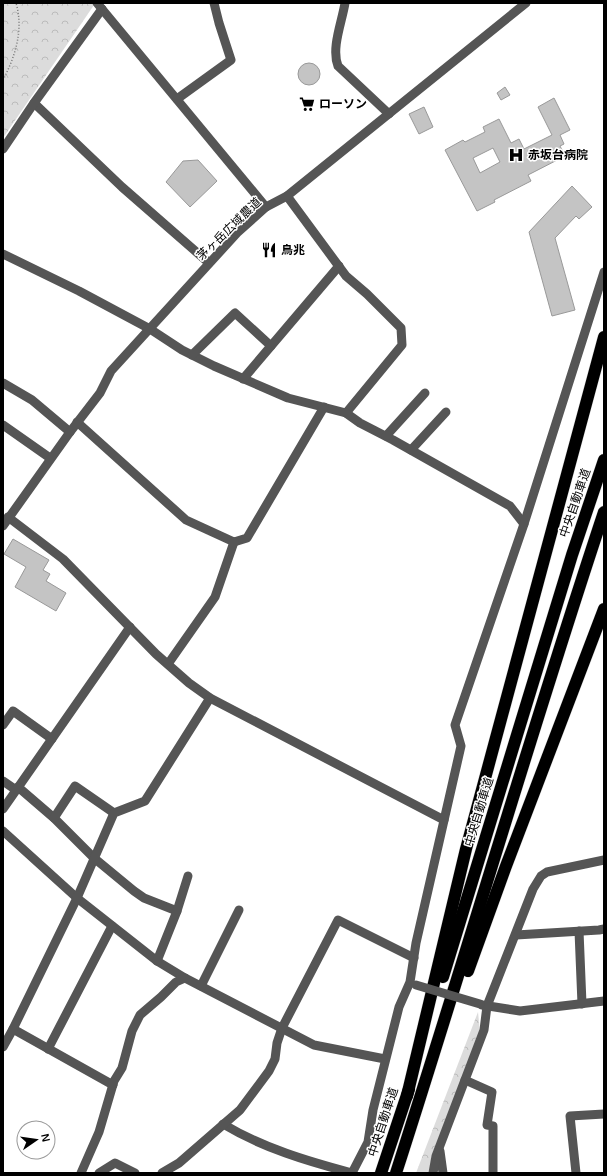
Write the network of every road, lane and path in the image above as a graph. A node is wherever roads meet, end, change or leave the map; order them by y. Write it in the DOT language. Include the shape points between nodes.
graph roads {
  1 [pos="16,3"];
  2 [pos="214,3"];
  3 [pos="346,3"];
  4 [pos="526,3"];
  5 [pos="99,6"];
  6 [pos="3,80"];
  7 [pos="177,100"];
  8 [pos="34,103"];
  9 [pos="389,114"];
  10 [pos="3,149"];
  11 [pos="287,196"];
  12 [pos="266,207"];
  13 [pos="3,254"];
  14 [pos="209,264"];
  15 [pos="339,266"];
  16 [pos="604,272"];
  17 [pos="150,329"];
  18 [pos="604,337"];
  19 [pos="271,346"];
  20 [pos="192,355"];
  21 [pos="243,378"];
  22 [pos="3,383"];
  23 [pos="425,393"];
  24 [pos="324,407"];
  25 [pos="446,412"];
  26 [pos="346,413"];
  27 [pos="77,422"];
  28 [pos="3,425"];
  29 [pos="70,432"];
  30 [pos="386,436"];
  31 [pos="412,450"];
  32 [pos="50,458"];
  33 [pos="604,460"];
  34 [pos="604,512"];
  35 [pos="5,520"];
  36 [pos="524,524"];
  37 [pos="234,542"];
  38 [pos="604,609"];
  39 [pos="130,627"];
  40 [pos="168,664"];
  41 [pos="210,698"];
  42 [pos="3,725"];
  43 [pos="52,739"];
  44 [pos="3,781"];
  45 [pos="17,789"];
  46 [pos="3,809"];
  47 [pos="114,813"];
  48 [pos="54,818"];
  49 [pos="444,820"];
  50 [pos="3,831"];
  51 [pos="94,858"];
  52 [pos="604,860"];
  53 [pos="188,876"];
  54 [pos="77,898"];
  55 [pos="239,910"];
  56 [pos="177,911"];
  57 [pos="112,926"];
  58 [pos="604,929"];
  59 [pos="579,931"];
  60 [pos="516,934"];
  61 [pos="414,958"];
  62 [pos="157,960"];
  63 [pos="186,978"];
  64 [pos="413,984"];
  65 [pos="201,986"];
  66 [pos="604,1002"];
  67 [pos="582,1004"];
  68 [pos="483,1005"];
  69 [pos="282,1028"];
  70 [pos="13,1030"];
  71 [pos="3,1047"];
  72 [pos="48,1049"];
  73 [pos="434,1056"];
  74 [pos="386,1060"];
  75 [pos="465,1080"];
  76 [pos="113,1085"];
  77 [pos="407,1096"];
  78 [pos="604,1114"];
  79 [pos="223,1124"];
  80 [pos="440,1147"];
  81 [pos="124,1170"];
  82 [pos="165,1172"];
  83 [pos="81,1173"];
  84 [pos="99,1173"];
  85 [pos="135,1173"];
  86 [pos="352,1173"];
  87 [pos="381,1173"];
  88 [pos="396,1173"];
  89 [pos="433,1173"];
  90 [pos="443,1173"];
  91 [pos="493,1173"];
  92 [pos="576,1173"];
  1 -- 6 [label="path" via="18,38 12,63"];
  2 -- 7 [label="street" via="231,60"];
  3 -- 9 [label="street" via="335,50 338,66"];
  4 -- 9 [label="street, 茅ヶ岳広域農道"];
  5 -- 7 [label="street"];
  5 -- 8 [label="street"];
  7 -- 12 [label="street"];
  8 -- 10 [label="street"];
  8 -- 14 [label="street" via="122,187"];
  9 -- 11 [label="street, 茅ヶ岳広域農道"];
  11 -- 12 [label="street, 茅ヶ岳広域農道"];
  11 -- 15 [label="street"];
  12 -- 14 [label="street, 茅ヶ岳広域農道" via="237,233"];
  13 -- 17 [label="street"];
  14 -- 17 [label="street, 茅ヶ岳広域農道"];
  15 -- 19 [label="street"];
  15 -- 26 [label="street" via="346,276 401,328 402,345"];
  16 -- 36 [label="street"];
  17 -- 20 [label="street"];
  17 -- 27 [label="street, 茅ヶ岳広域農道" via="111,371 100,393"];
  18 -- 77 [label="highway" via="466,849"];
  19 -- 20 [label="street" via="235,313"];
  19 -- 21 [label="street"];
  20 -- 21 [label="street"];
  21 -- 24 [label="street" via="288,398"];
  22 -- 29 [label="street" via="32,400"];
  23 -- 30 [label="street"];
  24 -- 26 [label="street"];
  24 -- 37 [label="street" via="247,538"];
  25 -- 31 [label="street"];
  26 -- 30 [label="street"];
  27 -- 29 [label="street, 茅ヶ岳広域農道"];
  27 -- 37 [label="street" via="186,520"];
  28 -- 32 [label="street"];
  29 -- 32 [label="street, 茅ヶ岳広域農道"];
  30 -- 31 [label="street"];
  31 -- 36 [label="street" via="510,506"];
  32 -- 35 [label="street, 茅ヶ岳広域農道"];
  33 -- 77 [label="highway, 中央自動車道" via="572,555"];
  34 -- 73 [label="highway"];
  35 -- 39 [label="street" via="63,559"];
  36 -- 49 [label="street" via="455,725 461,746"];
  37 -- 40 [label="street" via="214,597"];
  38 -- 73 [label="highway"];
  39 -- 40 [label="street"];
  39 -- 43 [label="street"];
  40 -- 41 [label="street"];
  41 -- 47 [label="street" via="145,801"];
  41 -- 49 [label="street"];
  42 -- 43 [label="street" via="13,711"];
  43 -- 45 [label="street"];
  44 -- 45 [label="street"];
  45 -- 46 [label="street"];
  45 -- 48 [label="street"];
  47 -- 48 [label="street" via="75,786"];
  47 -- 51 [label="street"];
  48 -- 51 [label="street"];
  49 -- 61 [label="street"];
  50 -- 54 [label="street"];
  51 -- 54 [label="street"];
  51 -- 56 [label="street" via="144,898"];
  52 -- 60 [label="street" via="547,872 540,876"];
  53 -- 56 [label="street"];
  54 -- 57 [label="street"];
  54 -- 70 [label="street"];
  55 -- 65 [label="street"];
  56 -- 62 [label="street"];
  57 -- 62 [label="street"];
  57 -- 72 [label="street"];
  58 -- 59 [label="street"];
  59 -- 60 [label="street"];
  59 -- 67 [label="street"];
  60 -- 68 [label="street"];
  61 -- 64 [label="street"];
  61 -- 69 [label="street" via="338,920"];
  62 -- 63 [label="street"];
  63 -- 65 [label="street"];
  63 -- 76 [label="street" via="176,982 140,1015 132,1032 122,1068"];
  64 -- 68 [label="street, bridge"];
  64 -- 74 [label="street" via="399,1007"];
  65 -- 69 [label="street"];
  66 -- 67 [label="street"];
  67 -- 68 [label="street" via="520,1011"];
  68 -- 75 [label="street" via="484,1030"];
  69 -- 74 [label="street" via="314,1045"];
  69 -- 79 [label="street" via="277,1042 276,1059 269,1071 240,1110"];
  70 -- 71 [label="street"];
  70 -- 72 [label="street"];
  72 -- 76 [label="street"];
  73 -- 88 [label="highway"];
  74 -- 86 [label="street" via="368,1142"];
  75 -- 80 [label="street"];
  75 -- 91 [label="street" via="492,1092 487,1125 492,1126"];
  76 -- 83 [label="street" via="99,1132"];
  77 -- 87 [label="highway, 中央自動車道"];
  78 -- 92 [label="street" via="570,1116"];
  79 -- 82 [label="street"];
  79 -- 86 [label="street" via="241,1135 281,1152"];
  80 -- 89 [label="street"];
  80 -- 90 [label="street"];
  81 -- 84 [label="street" via="115,1163"];
  81 -- 85 [label="street"];
}
